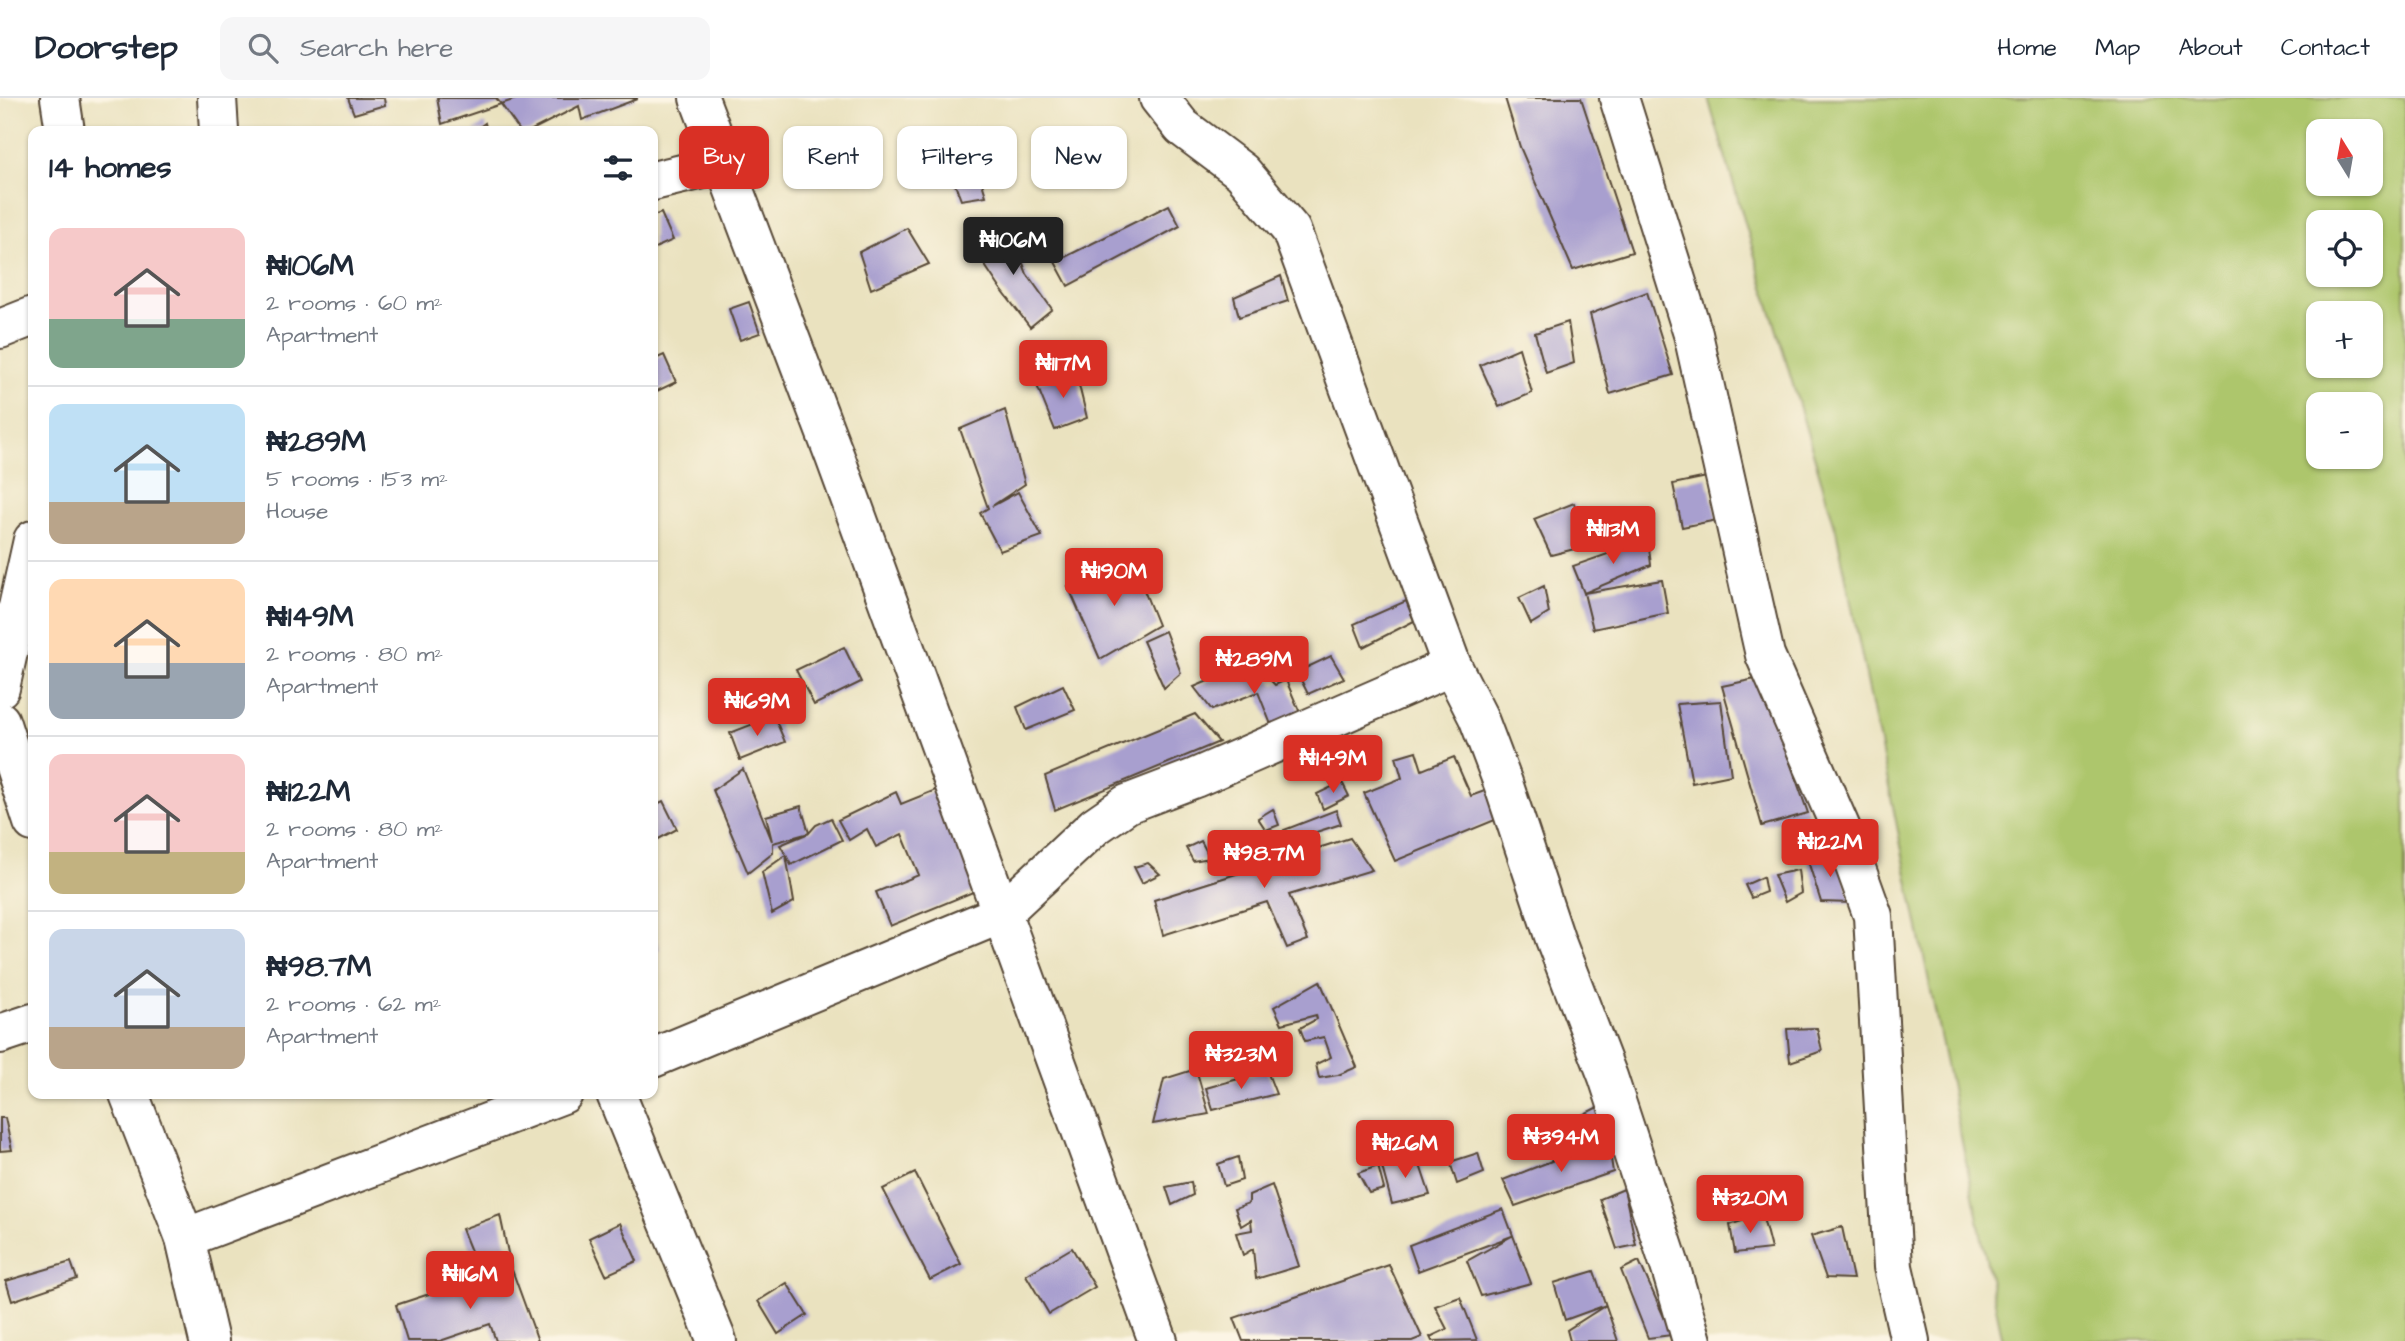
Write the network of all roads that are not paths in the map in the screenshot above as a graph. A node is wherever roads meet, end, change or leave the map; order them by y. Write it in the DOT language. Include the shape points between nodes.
graph roads {
  1 [pos="60,98"];
  2 [pos="216,98"];
  3 [pos="699,98"];
  4 [pos="1159,98"];
  5 [pos="1619,98"];
  6 [pos="64,126"];
  7 [pos="219,126"];
  8 [pos="710,126"];
  9 [pos="679,175"];
  10 [pos="658,180"];
  11 [pos="733,189"];
  12 [pos="28,318"];
  13 [pos="0,329"];
  14 [pos="28,562"];
  15 [pos="1452,666"];
  16 [pos="0,688"];
  17 [pos="0,721"];
  18 [pos="28,807"];
  19 [pos="1001,914"];
  20 [pos="28,1025"];
  21 [pos="0,1034"];
  22 [pos="658,1056"];
  23 [pos="131,1099"];
  24 [pos="550,1099"];
  25 [pos="617,1099"];
  26 [pos="185,1238"];
  27 [pos="209,1341"];
  28 [pos="717,1341"];
  29 [pos="1158,1341"];
  30 [pos="1692,1341"];
  31 [pos="1910,1341"];
  1 -- 6 [label="street"];
  2 -- 7 [label="street"];
  3 -- 8 [label="street"];
  4 -- 15 [label="street" via="1182,127 1242,172 1291,230"];
  5 -- 31 [label="street" via="1693,334 1765,655 1845,838 1873,916 1893,1267"];
  9 -- 10 [label="street"];
  11 -- 19 [label="street"];
  12 -- 13 [label="street"];
  14 -- 16 [label="street"];
  15 -- 19 [label="street" via="1127,804 1095,826"];
  15 -- 30 [label="street" via="1486,738 1608,1077"];
  17 -- 18 [label="street"];
  19 -- 22 [label="street"];
  19 -- 29 [label="street"];
  20 -- 21 [label="street"];
  23 -- 26 [label="street"];
  24 -- 26 [label="street"];
  25 -- 28 [label="street"];
  26 -- 27 [label="street"];
}
